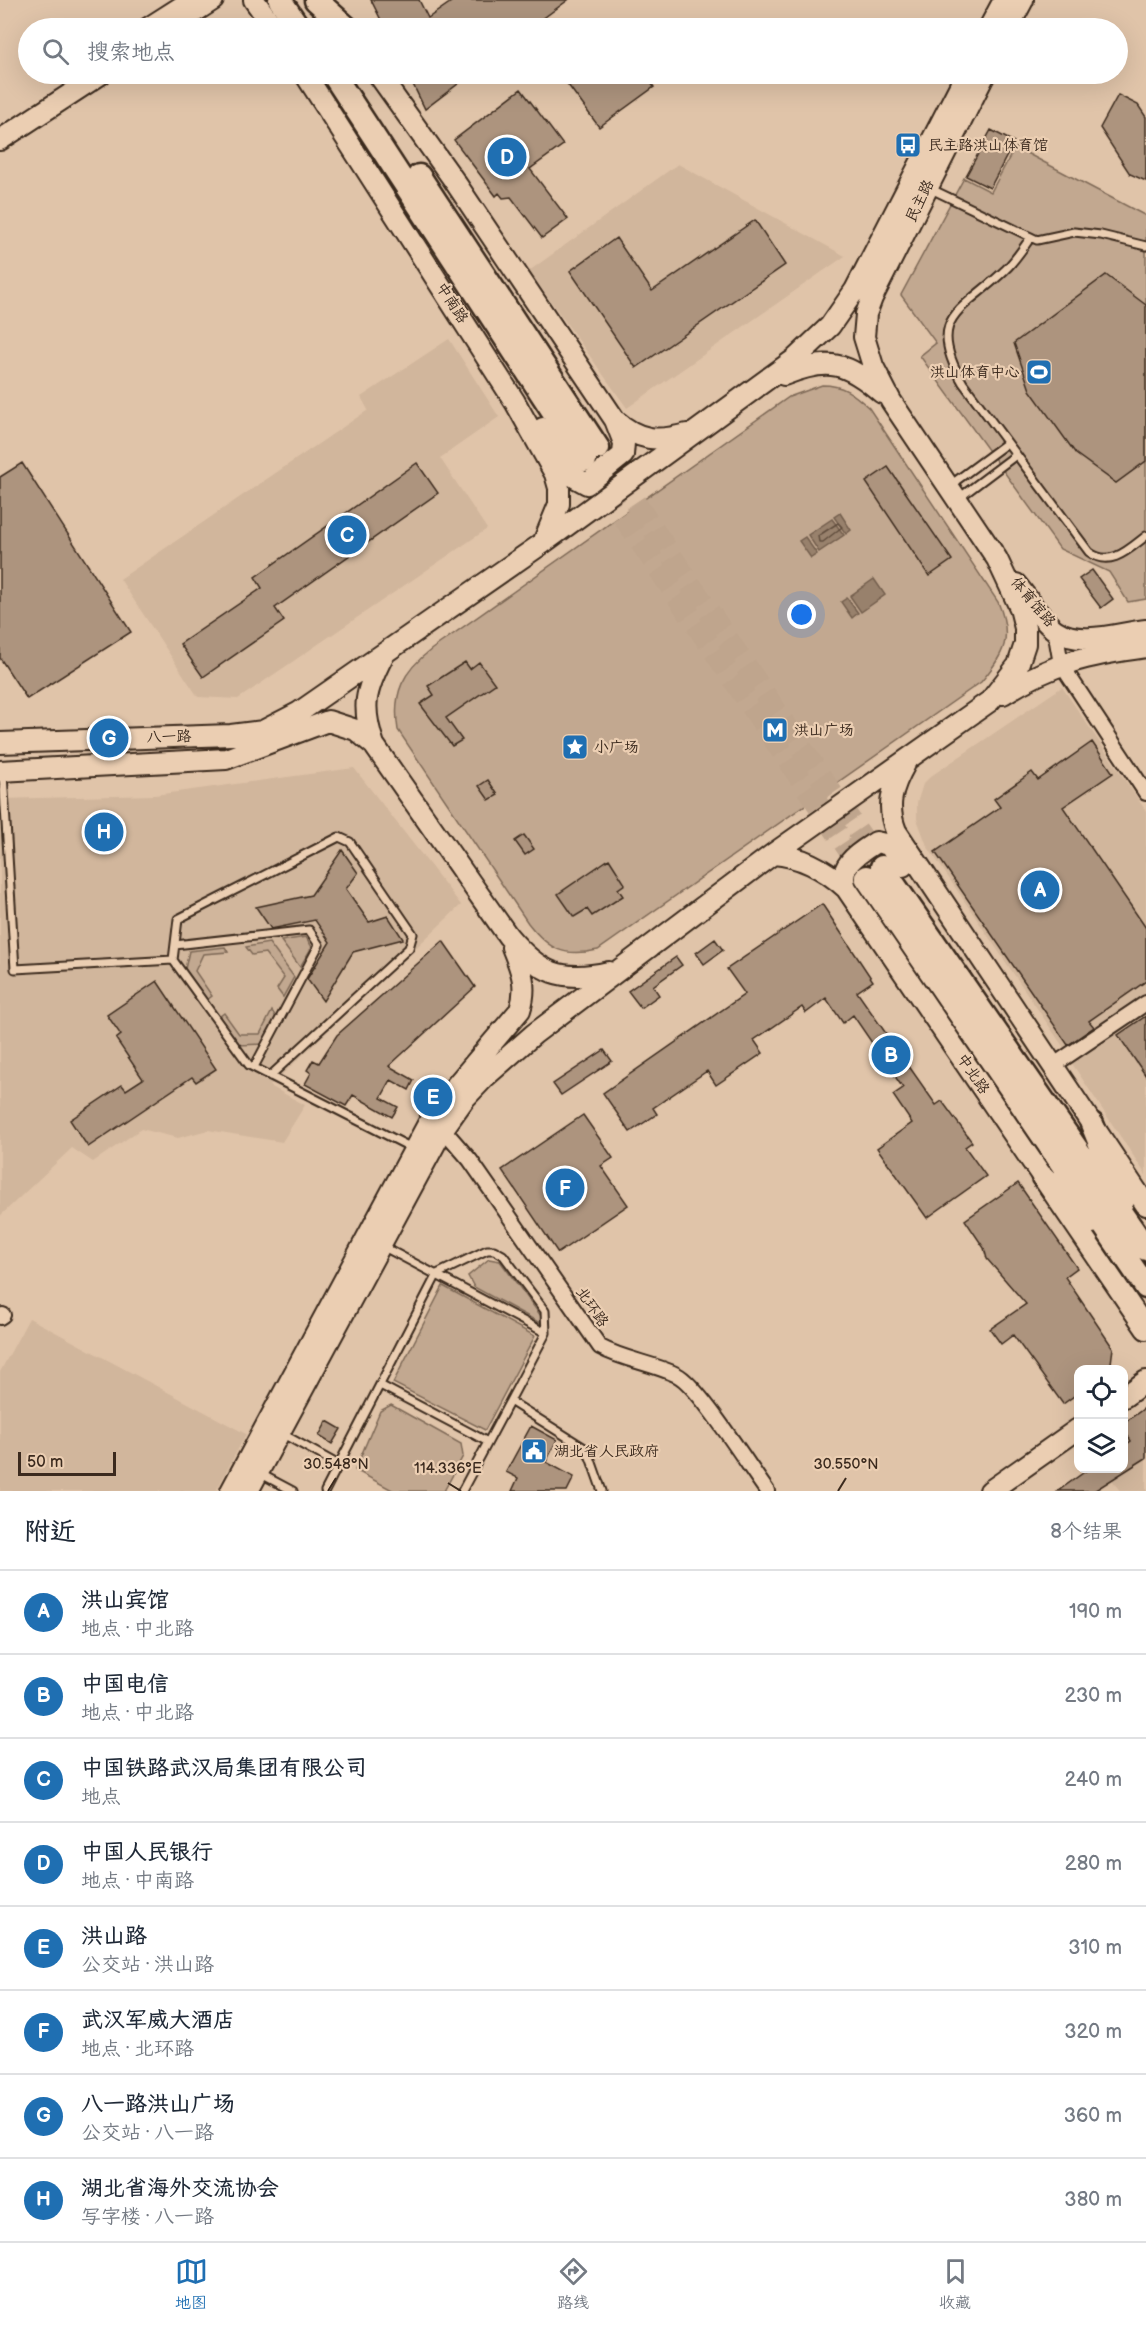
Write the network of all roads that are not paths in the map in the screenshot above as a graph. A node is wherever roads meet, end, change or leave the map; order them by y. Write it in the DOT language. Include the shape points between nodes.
graph roads {
  1 [pos="192,0"];
  2 [pos="213,0"];
  3 [pos="254,0"];
  4 [pos="280,0"];
  5 [pos="306,0"];
  6 [pos="316,0"];
  7 [pos="328,0"];
  8 [pos="1004,0"];
  9 [pos="1023,0"];
  10 [pos="164,18"];
  11 [pos="185,18"];
  12 [pos="267,18"];
  13 [pos="292,18"];
  14 [pos="316,18"];
  15 [pos="336,18"];
  16 [pos="340,18"];
  17 [pos="994,18"];
  18 [pos="1013,18"];
  19 [pos="64,84"];
  20 [pos="86,84"];
  21 [pos="311,84"];
  22 [pos="340,84"];
  23 [pos="357,84"];
  24 [pos="385,84"];
  25 [pos="961,84"];
  26 [pos="980,84"];
  27 [pos="0,125"];
  28 [pos="0,140"];
  29 [pos="927,187"];
  30 [pos="1031,237"];
  31 [pos="1146,246"];
  32 [pos="864,294"];
  33 [pos="767,381"];
  34 [pos="891,401"];
  35 [pos="515,402"];
  36 [pos="615,420"];
  37 [pos="701,429"];
  38 [pos="1007,443"];
  39 [pos="1016,455"];
  40 [pos="952,493"];
  41 [pos="1146,536"];
  42 [pos="543,543"];
  43 [pos="997,559"];
  44 [pos="1055,630"];
  45 [pos="1146,630"];
  46 [pos="1146,647"];
  47 [pos="384,654"];
  48 [pos="1061,664"];
  49 [pos="990,701"];
  50 [pos="0,743"];
  51 [pos="374,745"];
  52 [pos="908,759"];
  53 [pos="2,771"];
  54 [pos="1146,793"];
  55 [pos="772,854"];
  56 [pos="874,872"];
  57 [pos="846,888"];
  58 [pos="935,890"];
  59 [pos="508,936"];
  60 [pos="175,945"];
  61 [pos="173,960"];
  62 [pos="614,971"];
  63 [pos="1146,1004"];
  64 [pos="1054,1065"];
  65 [pos="254,1067"];
  66 [pos="270,1076"];
  67 [pos="1092,1124"];
  68 [pos="443,1129"];
  69 [pos="414,1149"];
  70 [pos="1043,1177"];
  71 [pos="1146,1205"];
  72 [pos="381,1245"];
  73 [pos="1136,1246"];
  74 [pos="437,1274"];
  75 [pos="1146,1287"];
  76 [pos="1146,1329"];
  77 [pos="546,1333"];
  78 [pos="1146,1381"];
  79 [pos="380,1384"];
  80 [pos="1128,1394"];
  81 [pos="510,1401"];
  82 [pos="279,1432"];
  83 [pos="1074,1432"];
  84 [pos="488,1442"];
  85 [pos="339,1465"];
  86 [pos="258,1472"];
  87 [pos="231,1491"];
  88 [pos="248,1491"];
  89 [pos="293,1491"];
  90 [pos="325,1491"];
  91 [pos="462,1491"];
  92 [pos="602,1491"];
  93 [pos="767,1491"];
  94 [pos="990,1491"];
  1 -- 10 [label="main road"];
  2 -- 11 [label="main road"];
  3 -- 12 [label="main road"];
  4 -- 13 [label="main road"];
  5 -- 14 [label="main road"];
  6 -- 15 [label="main road"];
  7 -- 16 [label="main road"];
  8 -- 17 [label="main road"];
  9 -- 18 [label="main road"];
  19 -- 27 [label="main road"];
  20 -- 28 [label="main road"];
  21 -- 35 [label="main road, 中南路"];
  22 -- 23 [label="main road, 中南路" via="592,454"];
  24 -- 36 [label="main road"];
  25 -- 32 [label="main road, 民主路"];
  26 -- 29 [label="main road, 民主路"];
  29 -- 30 [label="lane"];
  29 -- 32 [label="main road, 民主路"];
  30 -- 31 [label="lane" via="1048,240 1074,232"];
  30 -- 38 [label="lane" via="1006,270 959,308 946,336 949,356 963,383"];
  32 -- 33 [label="main road"];
  32 -- 34 [label="main road" via="864,336 873,366"];
  33 -- 34 [label="main road" via="816,364 842,366 858,373"];
  33 -- 37 [label="main road, 八一路"];
  34 -- 40 [label="main road"];
  35 -- 36 [label="main road" via="531,411 584,484 623,454 624,443"];
  35 -- 42 [label="main road, 中南路" via="559,488 557,512"];
  36 -- 37 [label="main road" via="636,436 654,441"];
  37 -- 42 [label="main road, 八一路"];
  38 -- 39 [label="lane"];
  38 -- 40 [label="lane"];
  39 -- 40 [label="lane"];
  39 -- 41 [label="lane" via="1093,556 1116,557"];
  40 -- 43 [label="main road"];
  42 -- 47 [label="main road, 八一路"];
  43 -- 44 [label="main road, 体育馆路"];
  43 -- 49 [label="main road" via="1020,608 1026,636 1014,673"];
  44 -- 45 [label="main road, 体育馆路" via="1086,638"];
  44 -- 48 [label="street"];
  46 -- 48 [label="main road"];
  47 -- 50 [label="main road, 八一路" via="278,725 250,733"];
  47 -- 51 [label="main road" via="365,701"];
  48 -- 49 [label="main road"];
  48 -- 54 [label="street"];
  49 -- 52 [label="main road"];
  51 -- 53 [label="main road" via="357,730 328,721 226,759"];
  51 -- 59 [label="main road"];
  52 -- 55 [label="main road"];
  52 -- 58 [label="main road" via="891,792 891,813 896,831"];
  53 -- 61 [label="lane" via="15,969"];
  55 -- 57 [label="main road, 中北路" via="809,863"];
  55 -- 62 [label="main road"];
  56 -- 73 [label="main road"];
  57 -- 58 [label="main road" via="847,866 879,841 892,848 912,880"];
  57 -- 70 [label="main road, 中北路"];
  58 -- 64 [label="main road"];
  59 -- 62 [label="main road" via="531,962 559,975 579,977"];
  59 -- 69 [label="main road" via="523,979 520,1010 447,1092"];
  60 -- 61 [label="lane"];
  60 -- 65 [label="lane" via="309,930 319,945"];
  60 -- 66 [label="lane" via="178,919 339,837 350,842 413,934 409,948"];
  61 -- 65 [label="lane"];
  62 -- 68 [label="main road" via="485,1077"];
  63 -- 64 [label="street"];
  64 -- 67 [label="main road"];
  65 -- 66 [label="lane"];
  66 -- 69 [label="lane"];
  67 -- 71 [label="main road"];
  67 -- 73 [label="main road"];
  68 -- 72 [label="main road"];
  68 -- 93 [label="street, 北环路" via="470,1160 600,1347 680,1376 698,1394"];
  69 -- 87 [label="main road"];
  70 -- 73 [label="main road"];
  70 -- 76 [label="main road, 中北路"];
  72 -- 74 [label="lane"];
  72 -- 82 [label="main road"];
  73 -- 75 [label="main road"];
  74 -- 77 [label="lane"];
  74 -- 77 [label="lane" via="494,1250 503,1255 545,1311"];
  74 -- 79 [label="lane"];
  77 -- 81 [label="lane"];
  78 -- 80 [label="main road"];
  79 -- 84 [label="lane"];
  79 -- 85 [label="lane"];
  81 -- 84 [label="lane"];
  81 -- 92 [label="lane" via="583,1447"];
  82 -- 85 [label="lane"];
  82 -- 86 [label="main road"];
  83 -- 94 [label="main road"];
  84 -- 91 [label="lane"];
  85 -- 90 [label="lane"];
  86 -- 88 [label="main road"];
  86 -- 89 [label="lane"];
}
